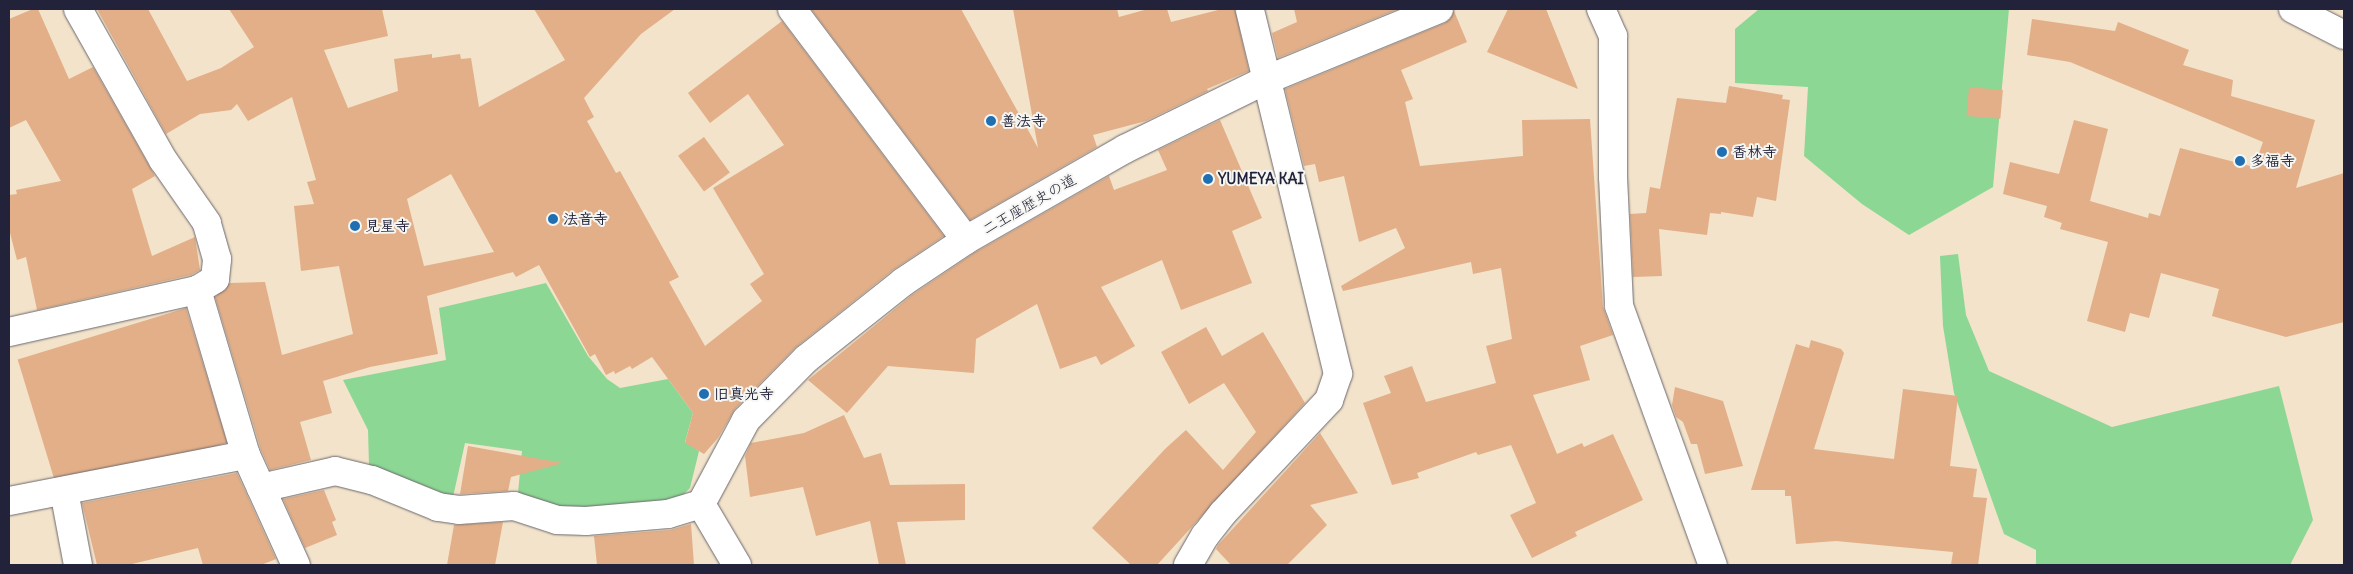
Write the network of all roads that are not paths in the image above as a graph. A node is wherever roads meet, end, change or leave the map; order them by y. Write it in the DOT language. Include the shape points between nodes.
graph roads {
  1 [pos="78,9"];
  2 [pos="792,9"];
  3 [pos="1250,9"];
  4 [pos="1439,9"];
  5 [pos="1601,9"];
  6 [pos="2293,9"];
  7 [pos="2344,35"];
  8 [pos="1266,80"];
  9 [pos="966,240"];
  10 [pos="197,290"];
  11 [pos="9,332"];
  12 [pos="246,455"];
  13 [pos="261,488"];
  14 [pos="64,491"];
  15 [pos="9,501"];
  16 [pos="701,504"];
  17 [pos="78,565"];
  18 [pos="296,565"];
  19 [pos="737,565"];
  20 [pos="1188,565"];
  21 [pos="1713,565"];
  1 -- 10 [label="street" via="163,160 207,223 217,259 215,279"];
  2 -- 9 [label="street"];
  3 -- 8 [label="street"];
  4 -- 8 [label="street, 二王座歴史の道"];
  5 -- 21 [label="street" via="1613,36 1613,178 1619,306"];
  6 -- 7 [label="street"];
  8 -- 9 [label="street, 二王座歴史の道" via="1125,149"];
  8 -- 20 [label="street" via="1338,374 1329,400 1223,513"];
  9 -- 16 [label="street, 二王座歴史の道" via="871,305 806,359 738,430"];
  10 -- 11 [label="street"];
  10 -- 12 [label="street"];
  12 -- 13 [label="street"];
  12 -- 14 [label="street"];
  13 -- 16 [label="street" via="335,471 372,480 438,507 458,510 514,506 558,520 586,521 668,514"];
  13 -- 18 [label="street"];
  14 -- 15 [label="street"];
  14 -- 17 [label="street"];
  16 -- 19 [label="street"];
}
